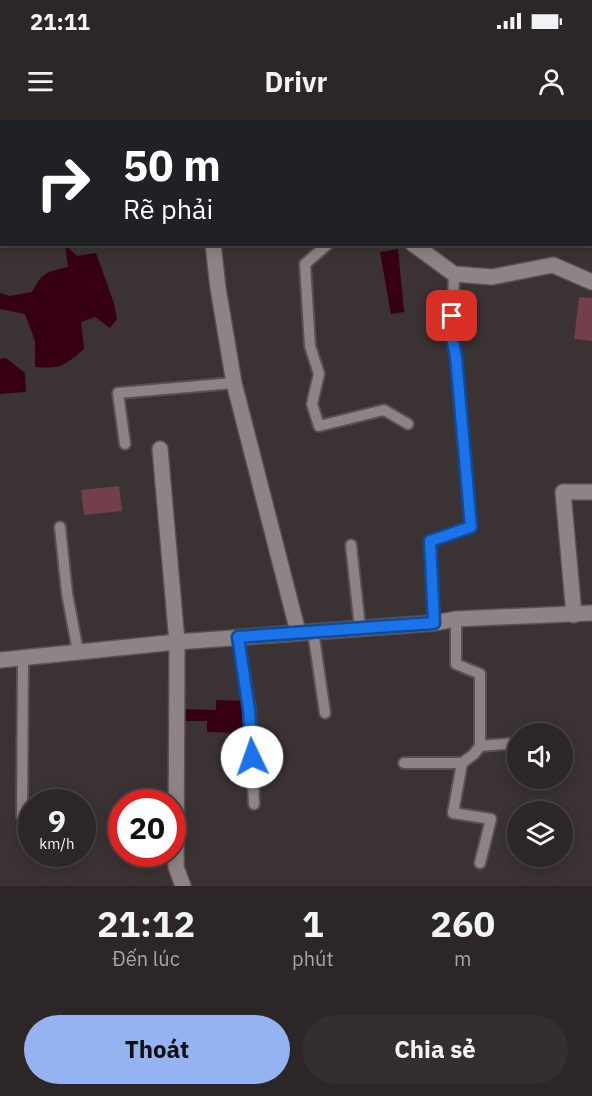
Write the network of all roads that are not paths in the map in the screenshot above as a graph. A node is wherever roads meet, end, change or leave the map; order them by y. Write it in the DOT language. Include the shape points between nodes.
graph roads {
  1 [pos="213,246"];
  2 [pos="326,246"];
  3 [pos="416,246"];
  4 [pos="454,274"];
  5 [pos="592,282"];
  6 [pos="234,383"];
  7 [pos="408,424"];
  8 [pos="125,444"];
  9 [pos="160,449"];
  10 [pos="592,492"];
  11 [pos="60,527"];
  12 [pos="351,544"];
  13 [pos="592,613"];
  14 [pos="574,615"];
  15 [pos="456,619"];
  16 [pos="434,623"];
  17 [pos="360,628"];
  18 [pos="305,632"];
  19 [pos="238,637"];
  20 [pos="177,642"];
  21 [pos="78,652"];
  22 [pos="23,658"];
  23 [pos="0,660"];
  24 [pos="325,713"];
  25 [pos="507,744"];
  26 [pos="480,746"];
  27 [pos="404,763"];
  28 [pos="462,763"];
  29 [pos="22,789"];
  30 [pos="254,804"];
  31 [pos="480,863"];
  32 [pos="183,886"];
  1 -- 6 [label="street"];
  2 -- 7 [label="lane" via="305,264 310,346 319,374 312,404 319,426 384,410"];
  3 -- 4 [label="street"];
  4 -- 5 [label="street" via="492,277 553,265"];
  4 -- 16 [label="lane" via="452,337 471,527 430,541"];
  6 -- 8 [label="lane" via="118,393"];
  6 -- 18 [label="street"];
  9 -- 20 [label="street"];
  10 -- 14 [label="street" via="563,492"];
  11 -- 21 [label="lane"];
  12 -- 17 [label="lane"];
  13 -- 14 [label="street"];
  14 -- 15 [label="street"];
  15 -- 16 [label="street"];
  15 -- 26 [label="lane" via="456,664 480,674"];
  16 -- 17 [label="street"];
  17 -- 18 [label="street"];
  18 -- 19 [label="street"];
  18 -- 24 [label="lane"];
  19 -- 20 [label="street"];
  19 -- 30 [label="lane" via="249,710"];
  20 -- 21 [label="street"];
  20 -- 32 [label="street" via="176,867"];
  21 -- 22 [label="street"];
  22 -- 23 [label="street"];
  22 -- 29 [label="lane"];
  25 -- 26 [label="lane"];
  26 -- 28 [label="lane"];
  27 -- 28 [label="lane"];
  28 -- 31 [label="lane" via="453,813 491,819"];
}
